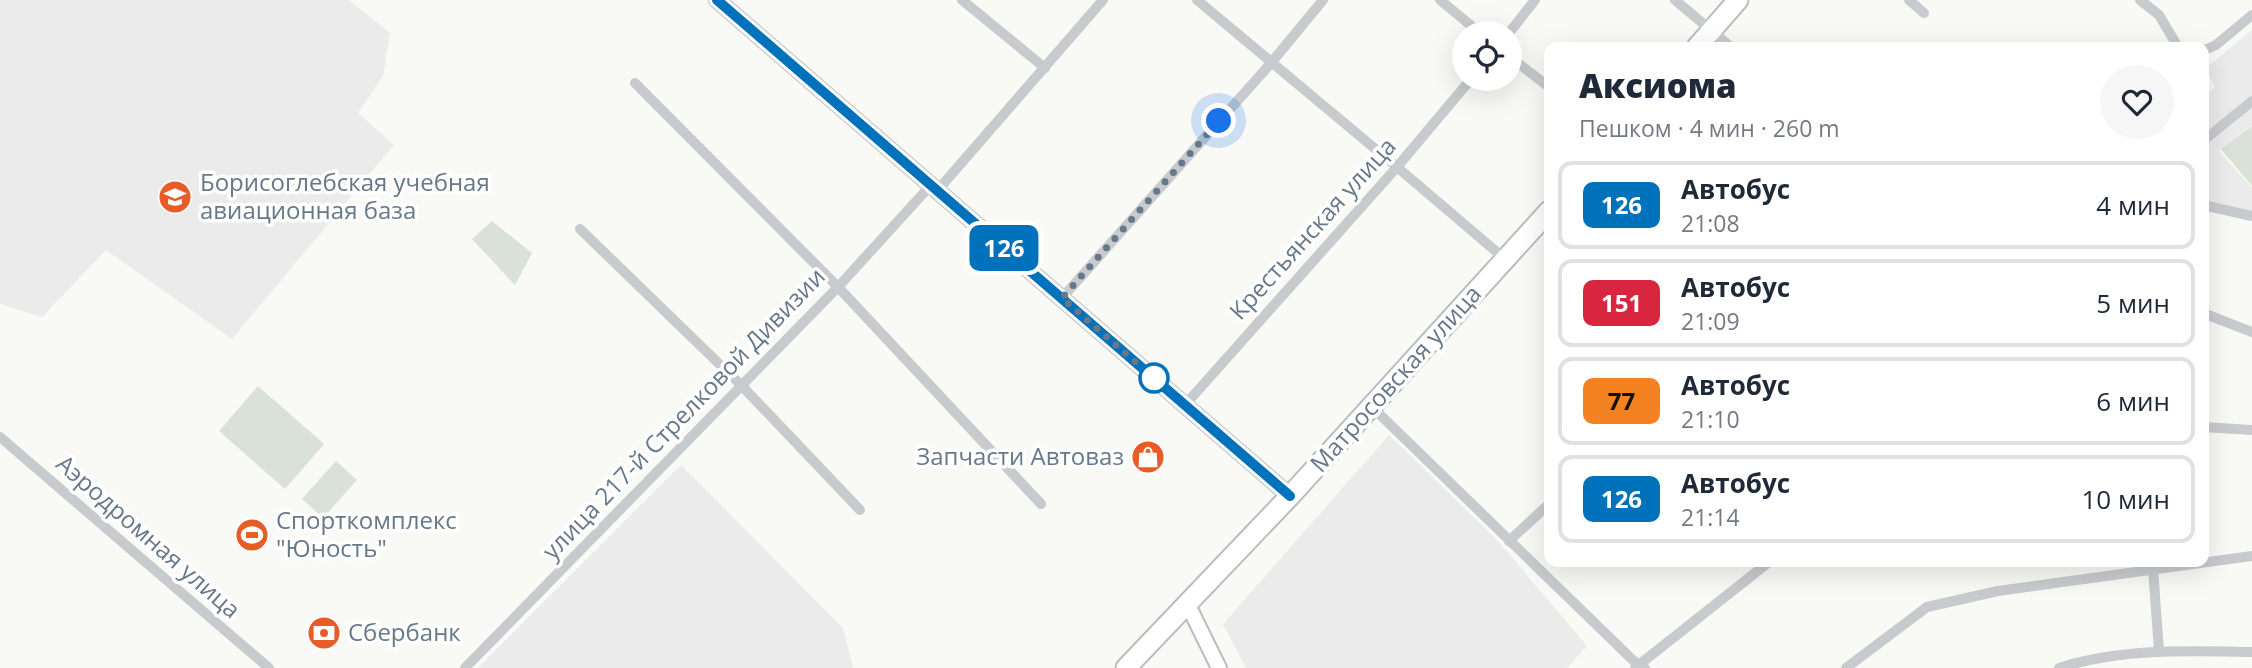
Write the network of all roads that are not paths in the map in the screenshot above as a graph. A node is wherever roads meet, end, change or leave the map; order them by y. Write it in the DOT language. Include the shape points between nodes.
graph roads {
  1 [pos="717,0"];
  2 [pos="962,0"];
  3 [pos="1103,0"];
  4 [pos="1197,0"];
  5 [pos="1323,0"];
  6 [pos="1440,0"];
  7 [pos="1535,0"];
  8 [pos="1675,0"];
  9 [pos="1738,0"];
  10 [pos="1909,0"];
  11 [pos="2140,0"];
  12 [pos="1924,13"];
  13 [pos="2252,15"];
  14 [pos="1465,21"];
  15 [pos="1518,21"];
  16 [pos="1712,30"];
  17 [pos="1701,42"];
  18 [pos="1725,42"];
  19 [pos="2175,42"];
  20 [pos="2209,48"];
  21 [pos="1271,63"];
  22 [pos="1522,66"];
  23 [pos="1045,68"];
  24 [pos="635,83"];
  25 [pos="1544,83"];
  26 [pos="1461,91"];
  27 [pos="2252,101"];
  28 [pos="2209,136"];
  29 [pos="1397,167"];
  30 [pos="934,189"];
  31 [pos="2209,206"];
  32 [pos="1544,216"];
  33 [pos="2252,216"];
  34 [pos="580,229"];
  35 [pos="1505,259"];
  36 [pos="838,287"];
  37 [pos="1062,298"];
  38 [pos="2209,315"];
  39 [pos="2252,332"];
  40 [pos="741,385"];
  41 [pos="1185,405"];
  42 [pos="1373,407"];
  43 [pos="2209,427"];
  44 [pos="2252,430"];
  45 [pos="0,437"];
  46 [pos="1290,496"];
  47 [pos="1041,504"];
  48 [pos="1544,509"];
  49 [pos="860,510"];
  50 [pos="1510,541"];
  51 [pos="2252,556"];
  52 [pos="2209,562"];
  53 [pos="1763,567"];
  54 [pos="2168,567"];
  55 [pos="2153,569"];
  56 [pos="1188,605"];
  57 [pos="2159,651"];
  58 [pos="2252,652"];
  59 [pos="1639,667"];
  60 [pos="269,668"];
  61 [pos="465,668"];
  62 [pos="1126,668"];
  63 [pos="1219,668"];
  64 [pos="1846,668"];
  65 [pos="2059,668"];
  1 -- 30 [label="street"];
  2 -- 23 [label="street"];
  3 -- 23 [label="street, улица 217-й Стрелковой Дивизии"];
  4 -- 21 [label="street"];
  5 -- 21 [label="street"];
  6 -- 14 [label="street"];
  7 -- 15 [label="street"];
  8 -- 16 [label="street"];
  9 -- 16 [label="highway"];
  10 -- 12 [label="street"];
  11 -- 19 [label="street" via="2159,15"];
  13 -- 20 [label="street"];
  16 -- 17 [label="highway"];
  16 -- 18 [label="street"];
  21 -- 29 [label="street"];
  21 -- 37 [label="street"];
  22 -- 25 [label="street"];
  23 -- 30 [label="street, улица 217-й Стрелковой Дивизии"];
  24 -- 36 [label="street"];
  26 -- 29 [label="street, Крестьянская улица"];
  27 -- 28 [label="street"];
  29 -- 35 [label="street"];
  29 -- 41 [label="street, Крестьянская улица"];
  30 -- 36 [label="street, улица 217-й Стрелковой Дивизии"];
  30 -- 37 [label="street"];
  31 -- 33 [label="street"];
  32 -- 35 [label="highway, Матросовская улица"];
  34 -- 40 [label="street"];
  35 -- 42 [label="highway, Матросовская улица"];
  36 -- 40 [label="street, улица 217-й Стрелковой Дивизии"];
  36 -- 47 [label="street"];
  37 -- 41 [label="street"];
  38 -- 39 [label="street"];
  40 -- 49 [label="street"];
  40 -- 61 [label="street, улица 217-й Стрелковой Дивизии"];
  41 -- 46 [label="street"];
  42 -- 46 [label="highway, Матросовская улица"];
  42 -- 50 [label="street"];
  43 -- 44 [label="street"];
  45 -- 60 [label="street, Аэродромная улица"];
  46 -- 56 [label="highway, Матросовская улица"];
  48 -- 50 [label="street"];
  50 -- 59 [label="street"];
  51 -- 52 [label="street"];
  53 -- 59 [label="street"];
  54 -- 55 [label="street"];
  55 -- 57 [label="street"];
  55 -- 64 [label="street" via="1997,591 1927,607"];
  56 -- 62 [label="highway, Матросовская улица"];
  56 -- 63 [label="street"];
  57 -- 58 [label="street"];
  57 -- 65 [label="street" via="2079,661"];
}
